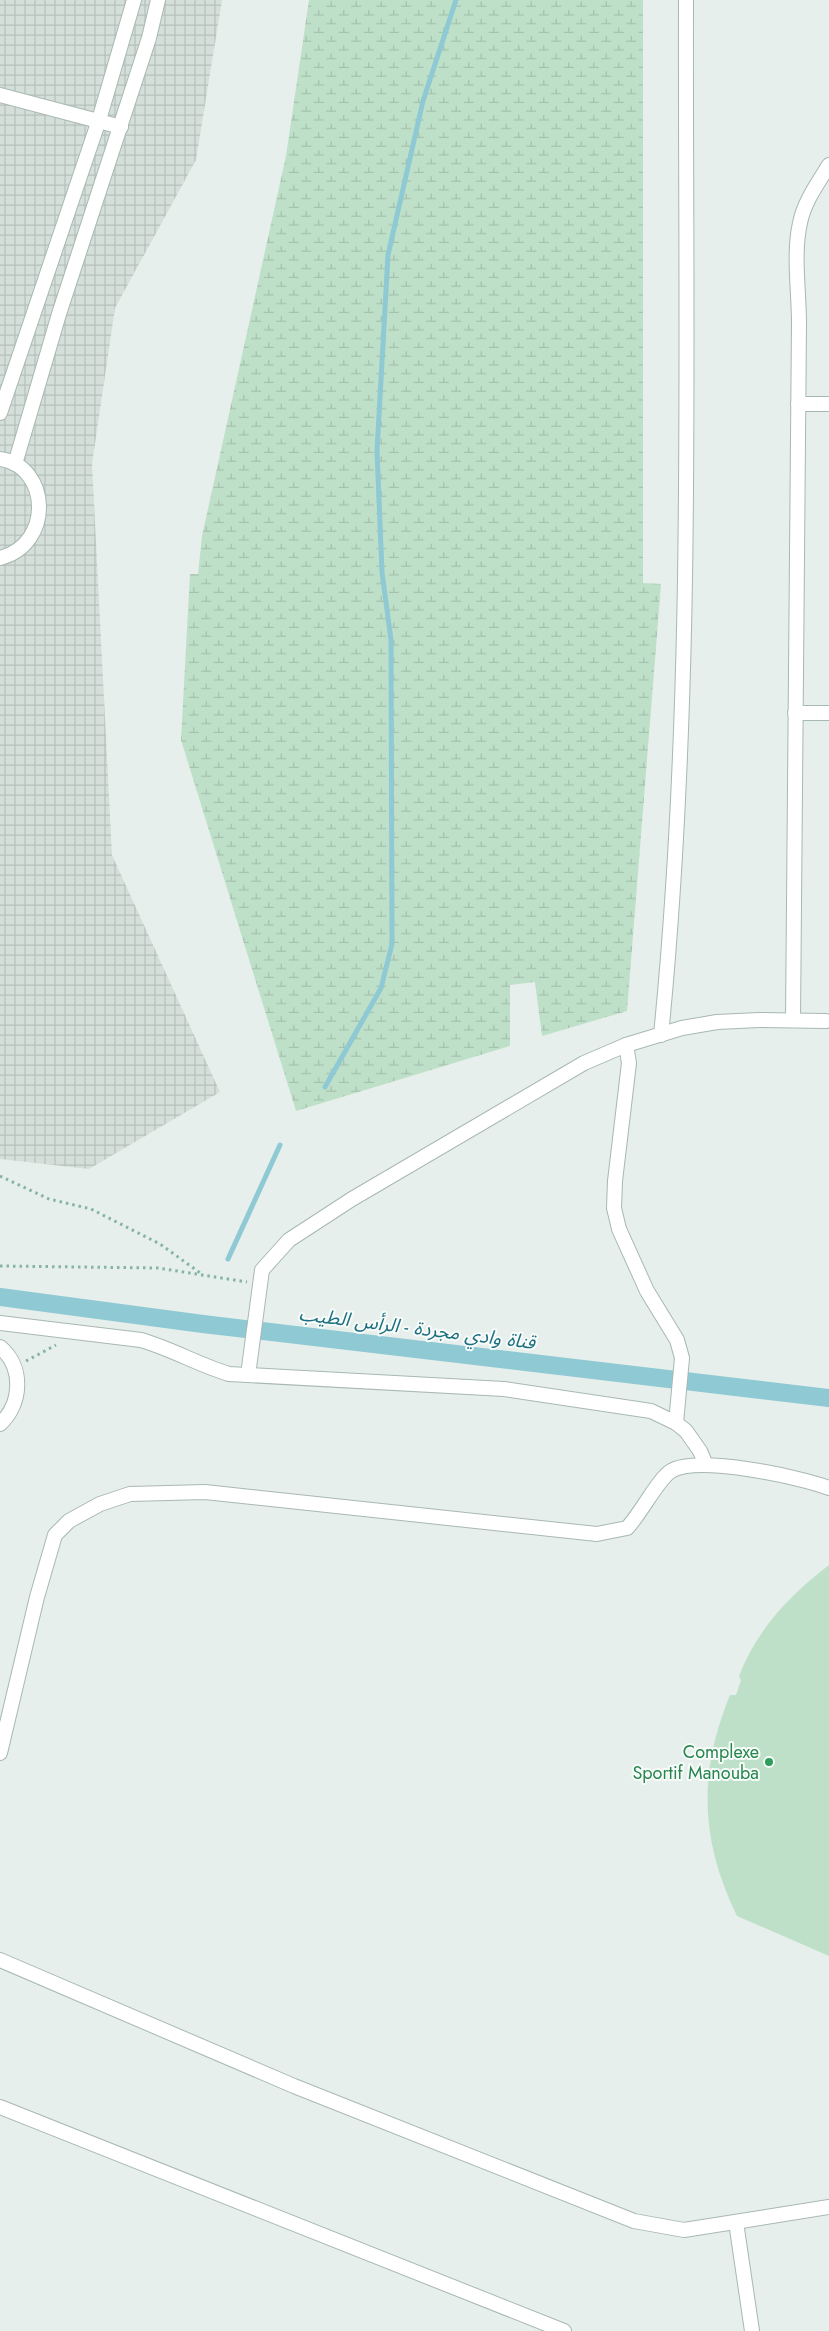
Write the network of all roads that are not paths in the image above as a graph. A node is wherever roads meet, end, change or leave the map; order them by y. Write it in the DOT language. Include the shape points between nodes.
graph roads {
  1 [pos="134,0"];
  2 [pos="158,0"];
  3 [pos="686,0"];
  4 [pos="0,95"];
  5 [pos="99,120"];
  6 [pos="121,127"];
  7 [pos="829,165"];
  8 [pos="798,404"];
  9 [pos="829,404"];
  10 [pos="0,412"];
  11 [pos="0,459"];
  12 [pos="15,464"];
  13 [pos="0,558"];
  14 [pos="795,713"];
  15 [pos="829,713"];
  16 [pos="793,1020"];
  17 [pos="828,1020"];
  18 [pos="661,1035"];
  19 [pos="626,1045"];
  20 [pos="0,1323"];
  21 [pos="0,1347"];
  22 [pos="249,1368"];
  23 [pos="676,1423"];
  24 [pos="0,1424"];
  25 [pos="706,1465"];
  26 [pos="829,1488"];
  27 [pos="0,1753"];
  28 [pos="0,1960"];
  29 [pos="0,2107"];
  30 [pos="829,2207"];
  31 [pos="736,2222"];
  32 [pos="564,2331"];
  33 [pos="752,2331"];
  1 -- 5 [label="street"];
  2 -- 6 [label="street"];
  3 -- 18 [label="street" via="685,579 672,926"];
  4 -- 5 [label="street"];
  5 -- 6 [label="street"];
  5 -- 10 [label="street"];
  6 -- 12 [label="street" via="56,324"];
  7 -- 8 [label="street" via="799,223"];
  8 -- 9 [label="street"];
  8 -- 14 [label="street"];
  11 -- 12 [label="street"];
  12 -- 13 [label="street" via="31,478 38,494 40,515 33,535 23,546"];
  14 -- 15 [label="street"];
  14 -- 16 [label="street"];
  16 -- 17 [label="street"];
  16 -- 18 [label="street" via="717,1022"];
  18 -- 19 [label="street"];
  19 -- 22 [label="street" via="584,1063 352,1198 289,1240 262,1270"];
  19 -- 23 [label="street" via="629,1063 614,1208 619,1229 647,1291 677,1340 682,1358"];
  20 -- 22 [label="street" via="141,1340 229,1374"];
  21 -- 24 [label="street" via="15,1367 18,1387 16,1401"];
  22 -- 23 [label="street" via="504,1389 651,1411"];
  23 -- 25 [label="street" via="694,1440"];
  25 -- 26 [label="street" via="772,1473"];
  25 -- 27 [label="street" via="670,1471 628,1528 597,1534 206,1492 130,1494 100,1504 69,1520 55,1535"];
  28 -- 31 [label="street" via="294,2086 634,2221 684,2230"];
  29 -- 32 [label="street"];
  30 -- 31 [label="street"];
  31 -- 33 [label="street"];
}
